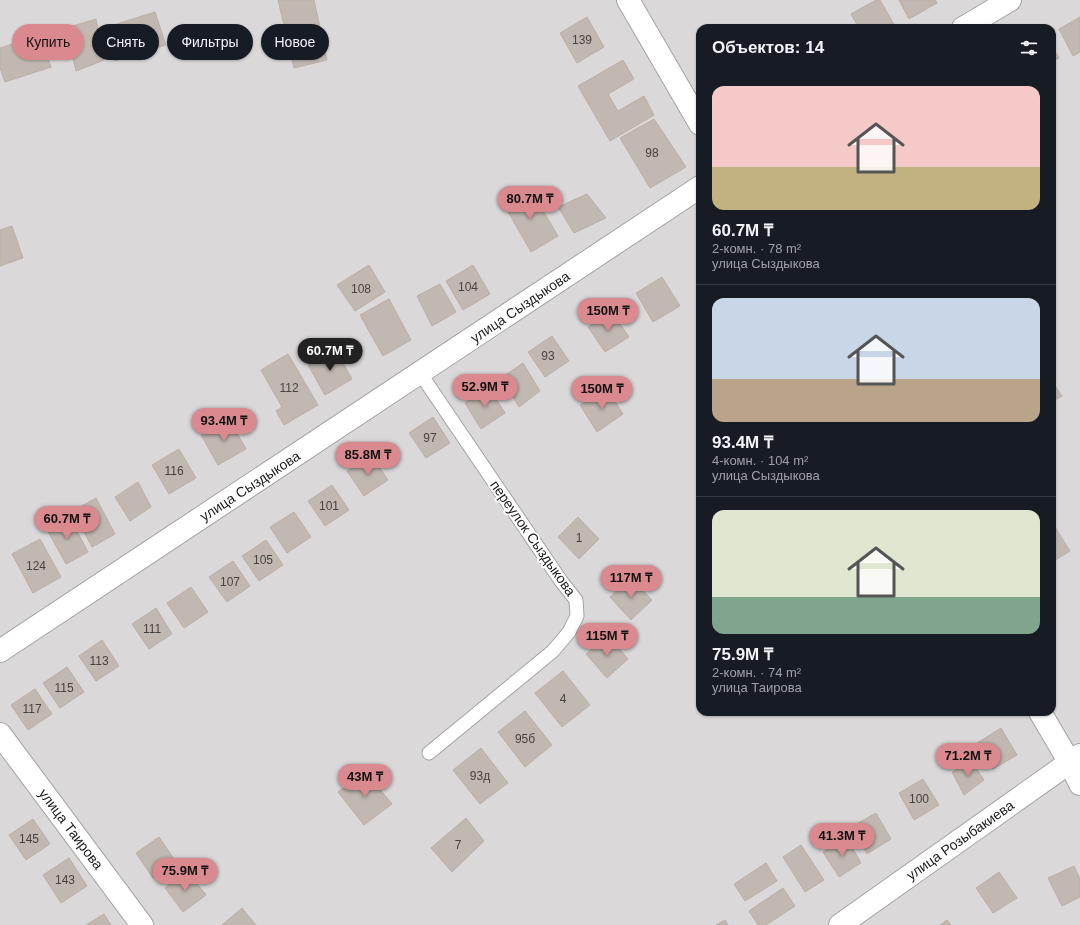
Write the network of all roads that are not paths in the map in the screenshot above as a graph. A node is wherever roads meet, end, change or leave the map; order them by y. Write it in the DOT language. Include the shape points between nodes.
graph roads {
  1 [pos="628,0"];
  2 [pos="1010,0"];
  3 [pos="970,24"];
  4 [pos="696,117"];
  5 [pos="696,190"];
  6 [pos="420,373"];
  7 [pos="0,651"];
  8 [pos="1043,716"];
  9 [pos="0,734"];
  10 [pos="429,753"];
  11 [pos="1075,759"];
  12 [pos="1080,784"];
  13 [pos="142,925"];
  14 [pos="840,925"];
  1 -- 4 [label="street"];
  2 -- 3 [label="street"];
  5 -- 6 [label="street, улица Сыздыкова"];
  6 -- 7 [label="street, улица Сыздыкова"];
  6 -- 10 [label="lane, переулок Сыздыкова" via="576,600 576,616 569,632 553,650"];
  8 -- 11 [label="street"];
  9 -- 13 [label="street, улица Таирова"];
  11 -- 12 [label="street"];
  11 -- 14 [label="street, улица Розыбакиева"];
}
